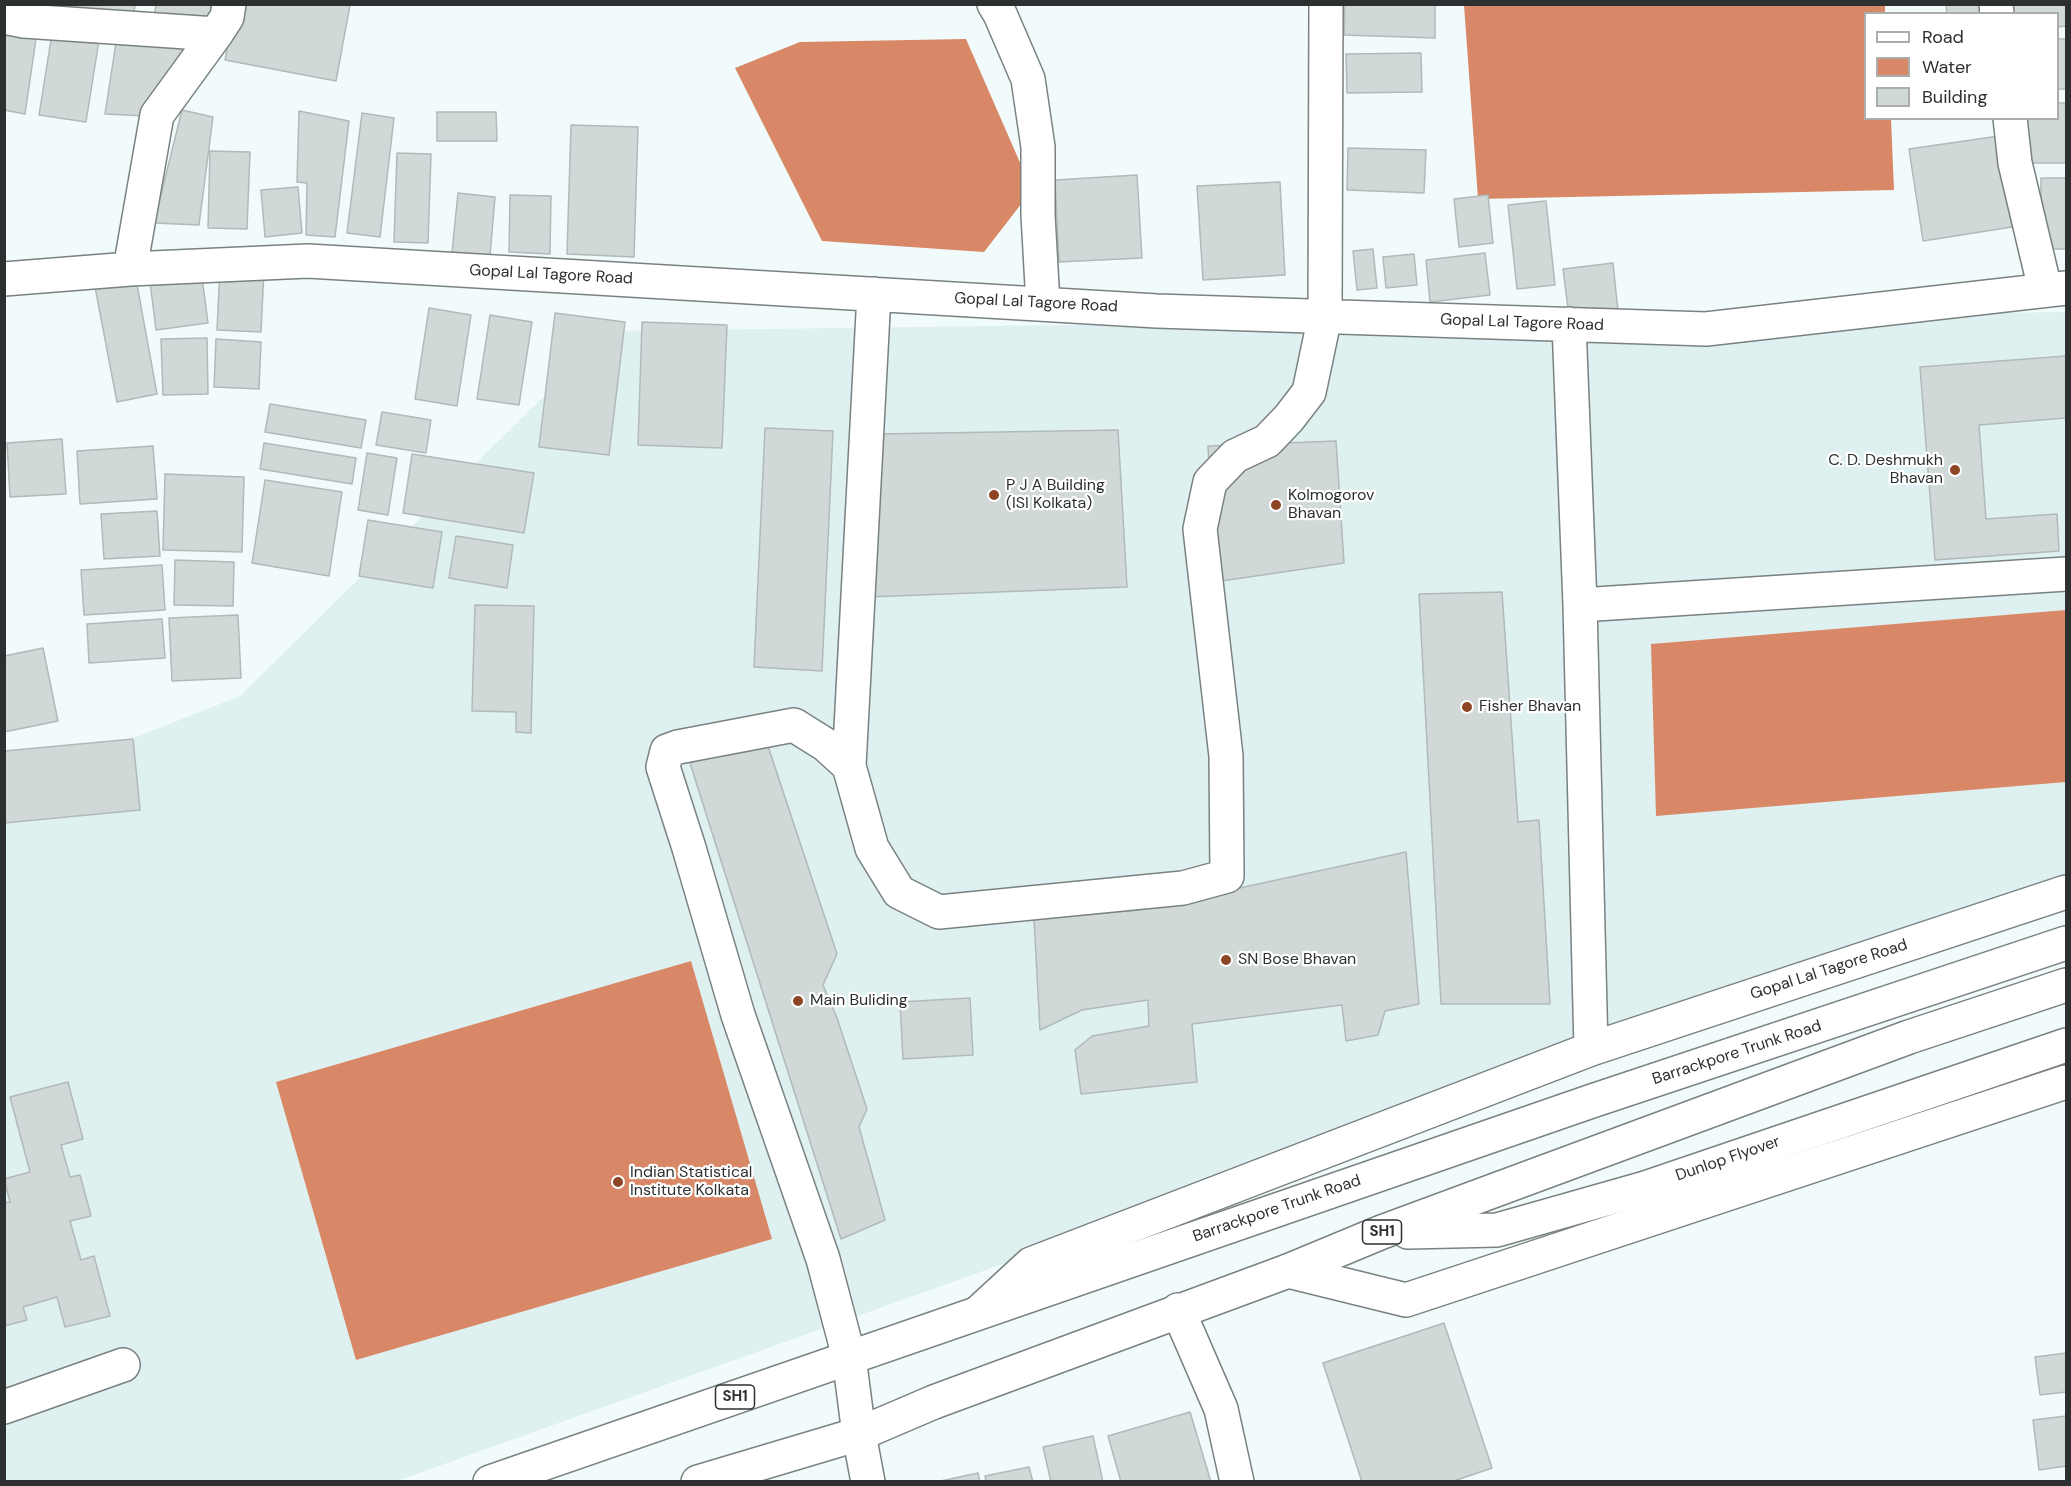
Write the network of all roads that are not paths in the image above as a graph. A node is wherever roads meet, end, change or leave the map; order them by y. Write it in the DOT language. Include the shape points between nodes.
graph roads {
  1 [pos="229,4"];
  2 [pos="994,4"];
  3 [pos="1326,4"];
  4 [pos="4,17"];
  5 [pos="216,34"];
  6 [pos="2010,120"];
  7 [pos="130,269"];
  8 [pos="4,279"];
  9 [pos="2056,288"];
  10 [pos="874,294"];
  11 [pos="1043,304"];
  12 [pos="1325,316"];
  13 [pos="1569,324"];
  14 [pos="2067,574"];
  15 [pos="1580,605"];
  16 [pos="849,766"];
  17 [pos="2067,892"];
  18 [pos="2067,943"];
  19 [pos="2067,985"];
  20 [pos="2067,1045"];
  21 [pos="1591,1049"];
  22 [pos="2067,1082"];
  23 [pos="1382,1232"];
  24 [pos="1288,1270"];
  25 [pos="1178,1310"];
  26 [pos="979,1312"];
  27 [pos="849,1357"];
  28 [pos="123,1365"];
  29 [pos="4,1407"];
  30 [pos="859,1434"];
  31 [pos="490,1482"];
  32 [pos="698,1482"];
  33 [pos="868,1482"];
  34 [pos="1237,1482"];
  1 -- 5 [label="street" via="227,17"];
  2 -- 11 [label="street" via="1028,79 1038,147"];
  3 -- 12 [label="street"];
  4 -- 5 [label="street"];
  5 -- 7 [label="street" via="157,115"];
  6 -- 9 [label="street" via="2015,164"];
  7 -- 8 [label="street, Gopal Lal Tagore Road"];
  7 -- 10 [label="street, Gopal Lal Tagore Road" via="308,261"];
  9 -- 13 [label="street, Gopal Lal Tagore Road" via="1706,329"];
  10 -- 11 [label="street, Gopal Lal Tagore Road"];
  10 -- 16 [label="street"];
  11 -- 12 [label="street, Gopal Lal Tagore Road"];
  12 -- 13 [label="street, Gopal Lal Tagore Road"];
  12 -- 16 [label="street" via="1309,392 1267,441 1235,456 1210,482 1200,529 1226,756 1227,876 1184,888 939,912 899,892 872,848"];
  13 -- 15 [label="street"];
  14 -- 15 [label="street"];
  15 -- 21 [label="street"];
  16 -- 27 [label="street" via="826,745 794,725 678,747 667,752 663,767 738,1015 823,1259"];
  17 -- 21 [label="street, Gopal Lal Tagore Road"];
  18 -- 26 [label="street, Barrackpore Trunk Road / SH1" via="1581,1104"];
  19 -- 23 [label="street, SH1" via="1909,1037"];
  20 -- 23 [label="street, Dunlop Flyover" via="1645,1188 1497,1230"];
  21 -- 26 [label="street, Gopal Lal Tagore Road" via="1031,1263"];
  22 -- 24 [label="street" via="1406,1300"];
  23 -- 24 [label="street, SH1"];
  24 -- 25 [label="street, SH1"];
  25 -- 30 [label="street, SH1"];
  25 -- 34 [label="street" via="1221,1409"];
  26 -- 27 [label="street, Barrackpore Trunk Road / SH1"];
  27 -- 30 [label="street"];
  27 -- 31 [label="street, Barrackpore Trunk Road / SH1"];
  28 -- 29 [label="street"];
  30 -- 32 [label="street, SH1"];
  30 -- 33 [label="street"];
}
